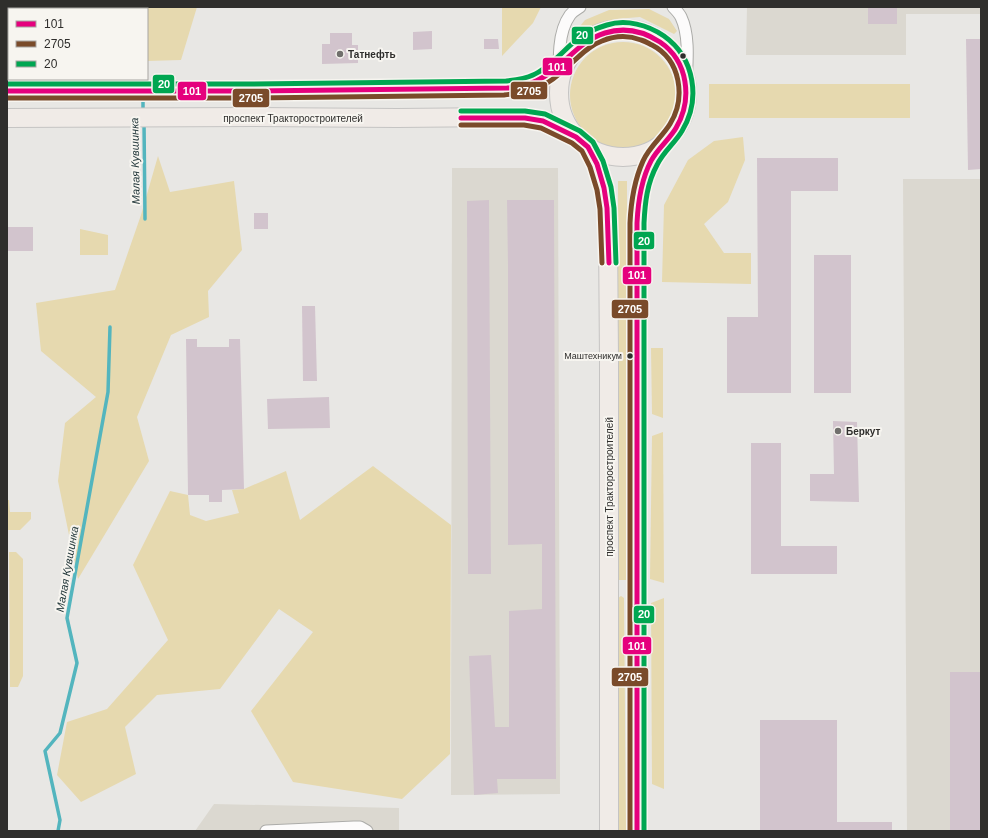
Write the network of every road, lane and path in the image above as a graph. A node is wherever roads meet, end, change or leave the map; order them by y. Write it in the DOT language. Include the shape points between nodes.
graph roads {
  1 [pos="580,7"];
  2 [pos="673,7"];
  3 [pos="565,60"];
  4 [pos="686,83"];
  5 [pos="7,91"];
  6 [pos="7,118"];
  7 [pos="668,138"];
  8 [pos="582,142"];
  9 [pos="609,589"];
  10 [pos="637,590"];
  11 [pos="266,831"];
  12 [pos="367,831"];
  13 [pos="609,831"];
  14 [pos="637,831"];
  1 -- 3 [label="street" via="571,13 564,27 560,46"];
  2 -- 4 [label="street" via="681,16 685,30"];
  3 -- 4 [label="main road" via="580,45 609,31 627,30 644,33 660,42 672,54 680,65"];
  3 -- 5 [label="main road" via="535,82 503,88"];
  3 -- 8 [label="main road" via="559,94 561,108 566,123"];
  4 -- 7 [label="main road" via="683,114"];
  6 -- 8 [label="main road, проспект Тракторостроителей" via="502,117 543,121"];
  7 -- 8 [label="main road" via="654,149 626,157 604,154"];
  7 -- 10 [label="main road" via="653,158 645,175 639,197 637,223"];
  8 -- 9 [label="main road, проспект Тракторостроителей" via="597,164 607,208"];
  9 -- 10 [label="main road"];
  9 -- 13 [label="main road, проспект Тракторостроителей"];
  10 -- 14 [label="main road"];
  11 -- 12 [label="street" via="354,826"];
}
